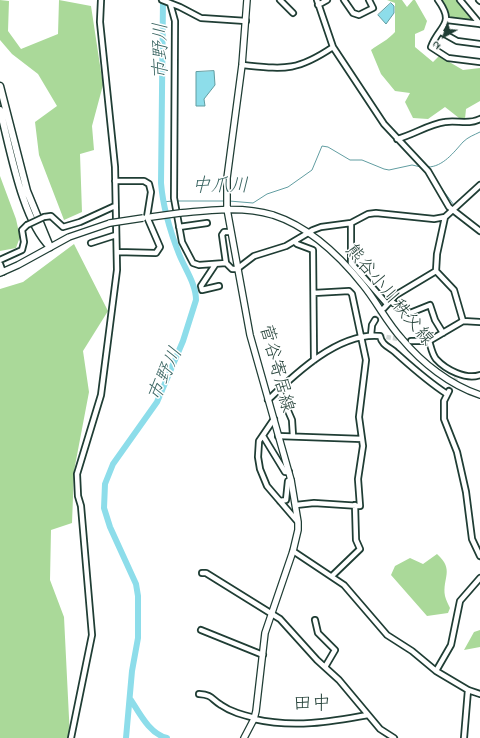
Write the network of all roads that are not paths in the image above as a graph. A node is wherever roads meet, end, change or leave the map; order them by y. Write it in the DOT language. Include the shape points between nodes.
graph roads {
  1 [pos="100,0"];
  2 [pos="162,0"];
  3 [pos="248,0"];
  4 [pos="280,0"];
  5 [pos="327,0"];
  6 [pos="344,0"];
  7 [pos="369,0"];
  8 [pos="438,0"];
  9 [pos="460,0"];
  10 [pos="169,2"];
  11 [pos="317,2"];
  12 [pos="292,13"];
  13 [pos="447,20"];
  14 [pos="246,21"];
  15 [pos="480,24"];
  16 [pos="441,32"];
  17 [pos="480,44"];
  18 [pos="333,47"];
  19 [pos="480,62"];
  20 [pos="242,65"];
  21 [pos="0,86"];
  22 [pos="0,110"];
  23 [pos="480,119"];
  24 [pos="397,139"];
  25 [pos="115,181"];
  26 [pos="480,185"];
  27 [pos="115,206"];
  28 [pos="227,209"];
  29 [pos="452,210"];
  30 [pos="147,217"];
  31 [pos="445,217"];
  32 [pos="206,223"];
  33 [pos="351,223"];
  34 [pos="180,227"];
  35 [pos="480,231"];
  36 [pos="230,232"];
  37 [pos="310,232"];
  38 [pos="116,235"];
  39 [pos="295,242"];
  40 [pos="91,243"];
  41 [pos="50,247"];
  42 [pos="117,252"];
  43 [pos="0,260"];
  44 [pos="226,263"];
  45 [pos="0,264"];
  46 [pos="215,265"];
  47 [pos="237,269"];
  48 [pos="436,271"];
  49 [pos="2,273"];
  50 [pos="219,286"];
  51 [pos="314,293"];
  52 [pos="387,304"];
  53 [pos="375,320"];
  54 [pos="463,321"];
  55 [pos="480,322"];
  56 [pos="443,333"];
  57 [pos="371,335"];
  58 [pos="361,336"];
  59 [pos="411,341"];
  60 [pos="429,341"];
  61 [pos="314,360"];
  62 [pos="480,375"];
  63 [pos="279,390"];
  64 [pos="480,395"];
  65 [pos="268,400"];
  66 [pos="274,419"];
  67 [pos="263,436"];
  68 [pos="278,436"];
  69 [pos="293,436"];
  70 [pos="362,439"];
  71 [pos="288,472"];
  72 [pos="291,480"];
  73 [pos="280,501"];
  74 [pos="296,505"];
  75 [pos="355,505"];
  76 [pos="298,522"];
  77 [pos="293,551"];
  78 [pos="480,556"];
  79 [pos="202,573"];
  80 [pos="332,576"];
  81 [pos="480,578"];
  82 [pos="272,613"];
  83 [pos="315,620"];
  84 [pos="200,630"];
  85 [pos="264,655"];
  86 [pos="325,667"];
  87 [pos="436,671"];
  88 [pos="468,690"];
  89 [pos="199,694"];
  90 [pos="480,694"];
  91 [pos="368,715"];
  92 [pos="254,718"];
  93 [pos="71,738"];
  94 [pos="244,738"];
  95 [pos="394,738"];
  96 [pos="464,738"];
  1 -- 25 [label="street"];
  2 -- 10 [label="street"];
  3 -- 14 [label="main road, 菅谷寄居線"];
  4 -- 12 [label="street"];
  5 -- 11 [label="street"];
  6 -- 7 [label="street" via="353,13 359,15 373,8"];
  8 -- 13 [label="street"];
  9 -- 15 [label="street"];
  10 -- 14 [label="street" via="201,18"];
  10 -- 34 [label="street" via="175,22 174,198"];
  11 -- 18 [label="street"];
  13 -- 15 [label="street"];
  13 -- 16 [label="street"];
  14 -- 20 [label="main road, 菅谷寄居線"];
  16 -- 17 [label="street" via="457,41"];
  16 -- 19 [label="street" via="432,45 433,49 448,58"];
  18 -- 20 [label="street" via="312,61 298,66 276,68"];
  18 -- 24 [label="street" via="384,124"];
  20 -- 28 [label="main road, 菅谷寄居線" via="227,178"];
  21 -- 41 [label="highway" via="27,191"];
  22 -- 41 [label="highway" via="28,209 41,236"];
  23 -- 24 [label="street" via="465,123 437,124 411,136"];
  24 -- 29 [label="street" via="428,171 442,198"];
  25 -- 27 [label="street"];
  25 -- 30 [label="street" via="144,181 149,184"];
  26 -- 29 [label="street"];
  27 -- 38 [label="street"];
  27 -- 43 [label="street, bridge" via="66,227 59,225 51,216 44,217 22,230 22,250"];
  28 -- 30 [label="main road, 熊谷小川秩父線, bridge"];
  28 -- 36 [label="main road, 菅谷寄居線"];
  28 -- 37 [label="main road, 熊谷小川秩父線" via="272,215"];
  29 -- 31 [label="street"];
  29 -- 35 [label="street"];
  30 -- 41 [label="main road, 熊谷小川秩父線, bridge" via="82,231"];
  30 -- 42 [label="street" via="159,242 160,247 156,253"];
  31 -- 33 [label="street" via="434,219 376,213 368,214"];
  31 -- 48 [label="street"];
  32 -- 34 [label="street"];
  33 -- 37 [label="street" via="321,227"];
  33 -- 52 [label="street" via="351,263"];
  34 -- 46 [label="street" via="182,242 193,262 199,265"];
  36 -- 44 [label="street" via="224,232 222,235"];
  36 -- 47 [label="main road, 菅谷寄居線"];
  37 -- 39 [label="street"];
  37 -- 64 [label="main road, 熊谷小川秩父線" via="359,280 409,347 443,376"];
  38 -- 40 [label="street"];
  38 -- 42 [label="street"];
  39 -- 47 [label="street" via="254,256"];
  39 -- 51 [label="street" via="313,250"];
  41 -- 49 [label="main road, 熊谷小川秩父線"];
  42 -- 93 [label="street" via="116,284 101,395 77,474 92,635"];
  44 -- 46 [label="street"];
  44 -- 47 [label="street" via="232,269"];
  45 -- 49 [label="street"];
  46 -- 50 [label="street" via="202,290"];
  47 -- 65 [label="main road, 菅谷寄居線" via="250,335"];
  48 -- 52 [label="street" via="403,290"];
  48 -- 54 [label="street" via="454,290"];
  51 -- 58 [label="street" via="350,292"];
  51 -- 61 [label="street"];
  52 -- 56 [label="street" via="410,313 430,305"];
  53 -- 57 [label="street"];
  54 -- 55 [label="street"];
  54 -- 56 [label="street"];
  56 -- 60 [label="street"];
  57 -- 58 [label="street"];
  57 -- 78 [label="street" via="380,336 384,345 427,381 448,393 444,401 444,419 455,445 472,539"];
  58 -- 61 [label="street"];
  58 -- 70 [label="street" via="366,360 359,417"];
  59 -- 60 [label="street"];
  60 -- 62 [label="street" via="437,359 458,376"];
  61 -- 63 [label="street"];
  63 -- 65 [label="street"];
  63 -- 69 [label="street" via="292,420"];
  65 -- 66 [label="main road, 菅谷寄居線"];
  66 -- 67 [label="street"];
  66 -- 68 [label="main road, 菅谷寄居線"];
  67 -- 71 [label="street" via="285,472"];
  67 -- 73 [label="street" via="257,446 260,469 267,486"];
  68 -- 69 [label="street"];
  68 -- 71 [label="main road, 菅谷寄居線"];
  69 -- 70 [label="street"];
  70 -- 75 [label="street" via="358,479 360,506"];
  71 -- 72 [label="main road, 菅谷寄居線"];
  72 -- 73 [label="street" via="288,481 286,500"];
  72 -- 74 [label="main road, 菅谷寄居線"];
  73 -- 76 [label="street"];
  74 -- 75 [label="street"];
  74 -- 76 [label="main road, 菅谷寄居線"];
  75 -- 80 [label="street" via="356,540 360,549"];
  76 -- 77 [label="main road, 菅谷寄居線"];
  77 -- 80 [label="street"];
  77 -- 82 [label="main road, 菅谷寄居線"];
  79 -- 82 [label="street"];
  80 -- 87 [label="street" via="351,592 387,635"];
  81 -- 87 [label="street" via="460,601 451,645"];
  82 -- 85 [label="main road, 菅谷寄居線" via="265,633"];
  82 -- 86 [label="street"];
  83 -- 86 [label="street" via="318,633 335,650"];
  84 -- 85 [label="street"];
  85 -- 92 [label="main road, 菅谷寄居線"];
  86 -- 91 [label="street"];
  87 -- 88 [label="street"];
  88 -- 90 [label="street"];
  88 -- 96 [label="street"];
  89 -- 92 [label="street" via="211,696 220,705"];
  91 -- 92 [label="street" via="306,724 284,724"];
  91 -- 95 [label="street" via="380,729"];
  92 -- 94 [label="main road, 菅谷寄居線"];
}
